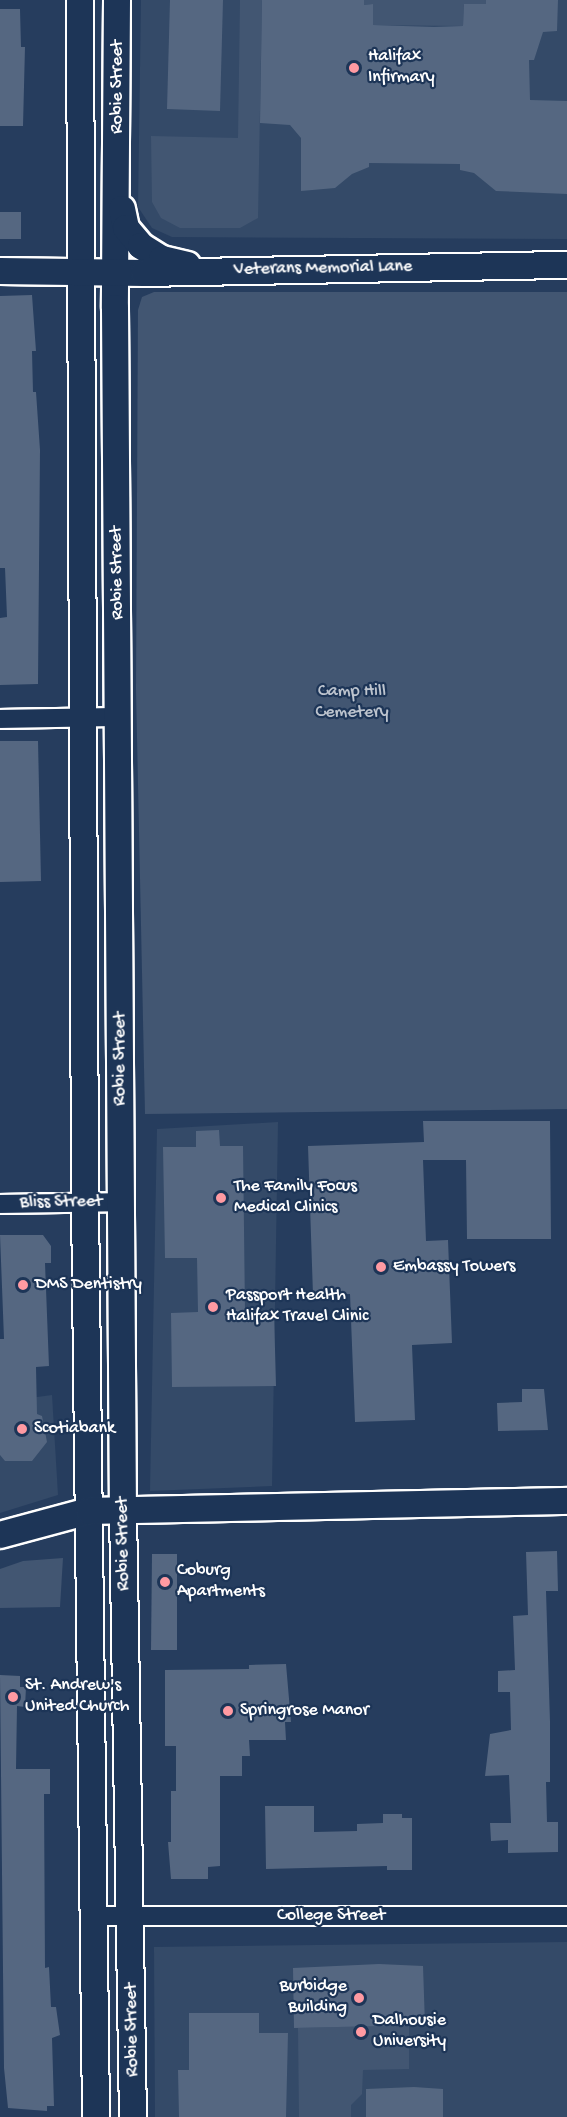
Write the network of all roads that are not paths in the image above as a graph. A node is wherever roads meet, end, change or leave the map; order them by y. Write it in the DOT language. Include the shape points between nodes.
graph roads {
  1 [pos="80,0"];
  2 [pos="117,0"];
  3 [pos="118,197"];
  4 [pos="567,266"];
  5 [pos="117,270"];
  6 [pos="0,271"];
  7 [pos="79,271"];
  8 [pos="213,271"];
  9 [pos="82,717"];
  10 [pos="119,717"];
  11 [pos="0,719"];
  12 [pos="85,1202"];
  13 [pos="122,1202"];
  14 [pos="0,1204"];
  15 [pos="567,1501"];
  16 [pos="123,1510"];
  17 [pos="89,1511"];
  18 [pos="0,1535"];
  19 [pos="96,1916"];
  20 [pos="131,1916"];
  21 [pos="567,1916"];
  22 [pos="96,2117"];
  23 [pos="133,2117"];
  1 -- 7 [label="main road, Robie Street"];
  2 -- 3 [label="main road, Robie Street"];
  3 -- 5 [label="main road, Robie Street"];
  3 -- 8 [label="main road" via="126,228 141,246 162,259"];
  4 -- 8 [label="main road, Veterans Memorial Lane"];
  5 -- 7 [label="main road, Veterans Memorial Lane"];
  5 -- 8 [label="main road, Veterans Memorial Lane"];
  5 -- 10 [label="main road, Robie Street"];
  6 -- 7 [label="main road, Veterans Memorial Lane"];
  7 -- 9 [label="main road, Robie Street"];
  9 -- 10 [label="street"];
  9 -- 11 [label="street"];
  9 -- 12 [label="main road, Robie Street"];
  10 -- 13 [label="main road, Robie Street"];
  12 -- 13 [label="street, Bliss Street"];
  12 -- 14 [label="street, Bliss Street"];
  12 -- 17 [label="main road, Robie Street"];
  13 -- 16 [label="main road, Robie Street"];
  15 -- 16 [label="main road"];
  16 -- 17 [label="main road"];
  16 -- 20 [label="main road, Robie Street"];
  17 -- 18 [label="main road"];
  17 -- 19 [label="main road, Robie Street"];
  19 -- 20 [label="street, College Street"];
  19 -- 22 [label="main road, Robie Street"];
  20 -- 21 [label="street, College Street"];
  20 -- 23 [label="main road, Robie Street"];
}
